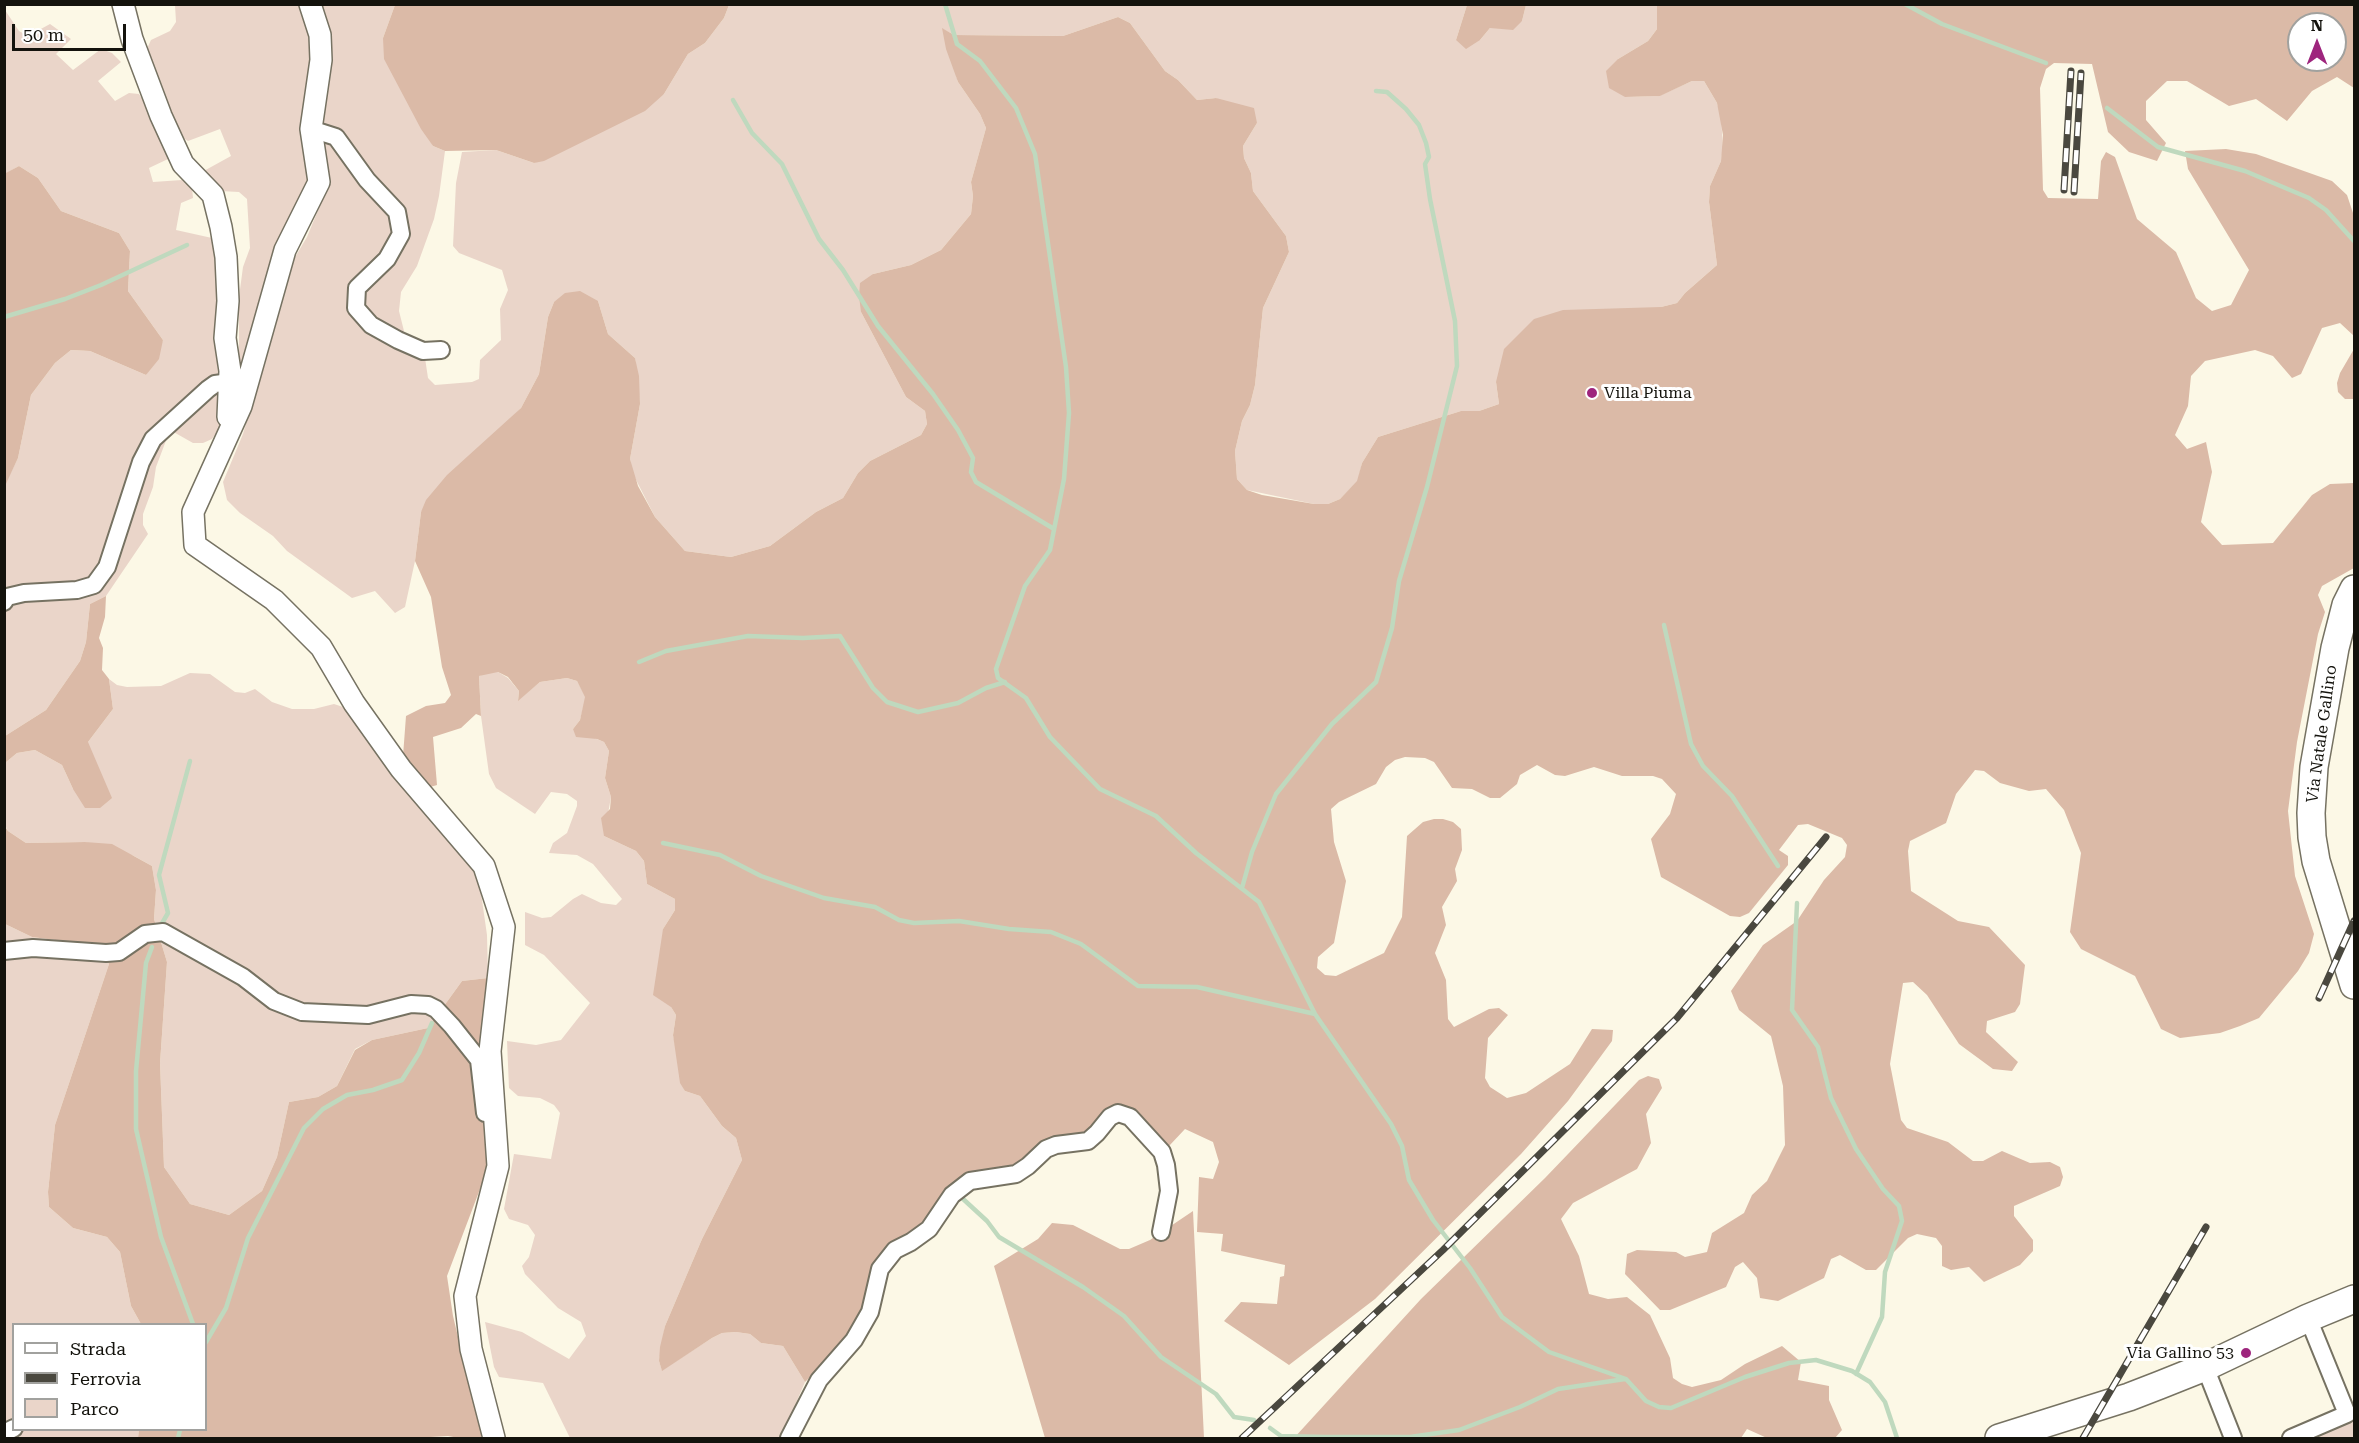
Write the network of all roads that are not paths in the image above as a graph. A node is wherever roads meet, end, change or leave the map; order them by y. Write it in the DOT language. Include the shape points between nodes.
graph roads {
  1 [pos="123,4"];
  2 [pos="310,4"];
  3 [pos="311,129"];
  4 [pos="441,350"];
  5 [pos="230,382"];
  6 [pos="227,436"];
  7 [pos="2355,589"];
  8 [pos="4,602"];
  9 [pos="4,951"];
  10 [pos="2355,985"];
  11 [pos="496,1129"];
  12 [pos="1161,1232"];
  13 [pos="2355,1299"];
  14 [pos="2308,1318"];
  15 [pos="2205,1367"];
  16 [pos="494,1438"];
  17 [pos="789,1438"];
  18 [pos="1999,1438"];
  19 [pos="2233,1438"];
  20 [pos="2291,1438"];
  1 -- 5 [label="street" via="141,66 183,164 213,195 226,258 225,338"];
  2 -- 3 [label="street" via="320,35 321,60"];
  3 -- 4 [label="street" via="336,137 367,180 397,212 401,234 387,258 357,288 356,308 371,325 398,340 423,351"];
  3 -- 6 [label="street" via="319,182 285,250 241,406"];
  5 -- 6 [label="street"];
  5 -- 8 [label="street" via="208,389 153,440 141,462 101,579 77,590 24,593"];
  6 -- 11 [label="street" via="194,512 195,545 274,600 321,647 354,703 401,769 484,866 504,927 490,1051"];
  7 -- 10 [label="main road, Via Natale Gallino" via="2346,605 2335,648 2314,767 2311,813 2316,861"];
  9 -- 11 [label="street" via="33,948 119,952 145,934 164,932 243,977 274,1001 302,1012 368,1015 411,1004 428,1005 452,1026 479,1060 487,1125"];
  11 -- 16 [label="street" via="498,1166 465,1296 471,1349"];
  12 -- 17 [label="street" via="1169,1191 1162,1152 1130,1117 1118,1113 1088,1141 1056,1144 1016,1174 970,1181 952,1195 929,1229 895,1250 880,1269 870,1311 854,1340 819,1380"];
  13 -- 14 [label="main road"];
  14 -- 15 [label="main road"];
  14 -- 20 [label="street" via="2347,1414"];
  15 -- 18 [label="main road" via="2129,1397"];
  15 -- 19 [label="street"];
}
